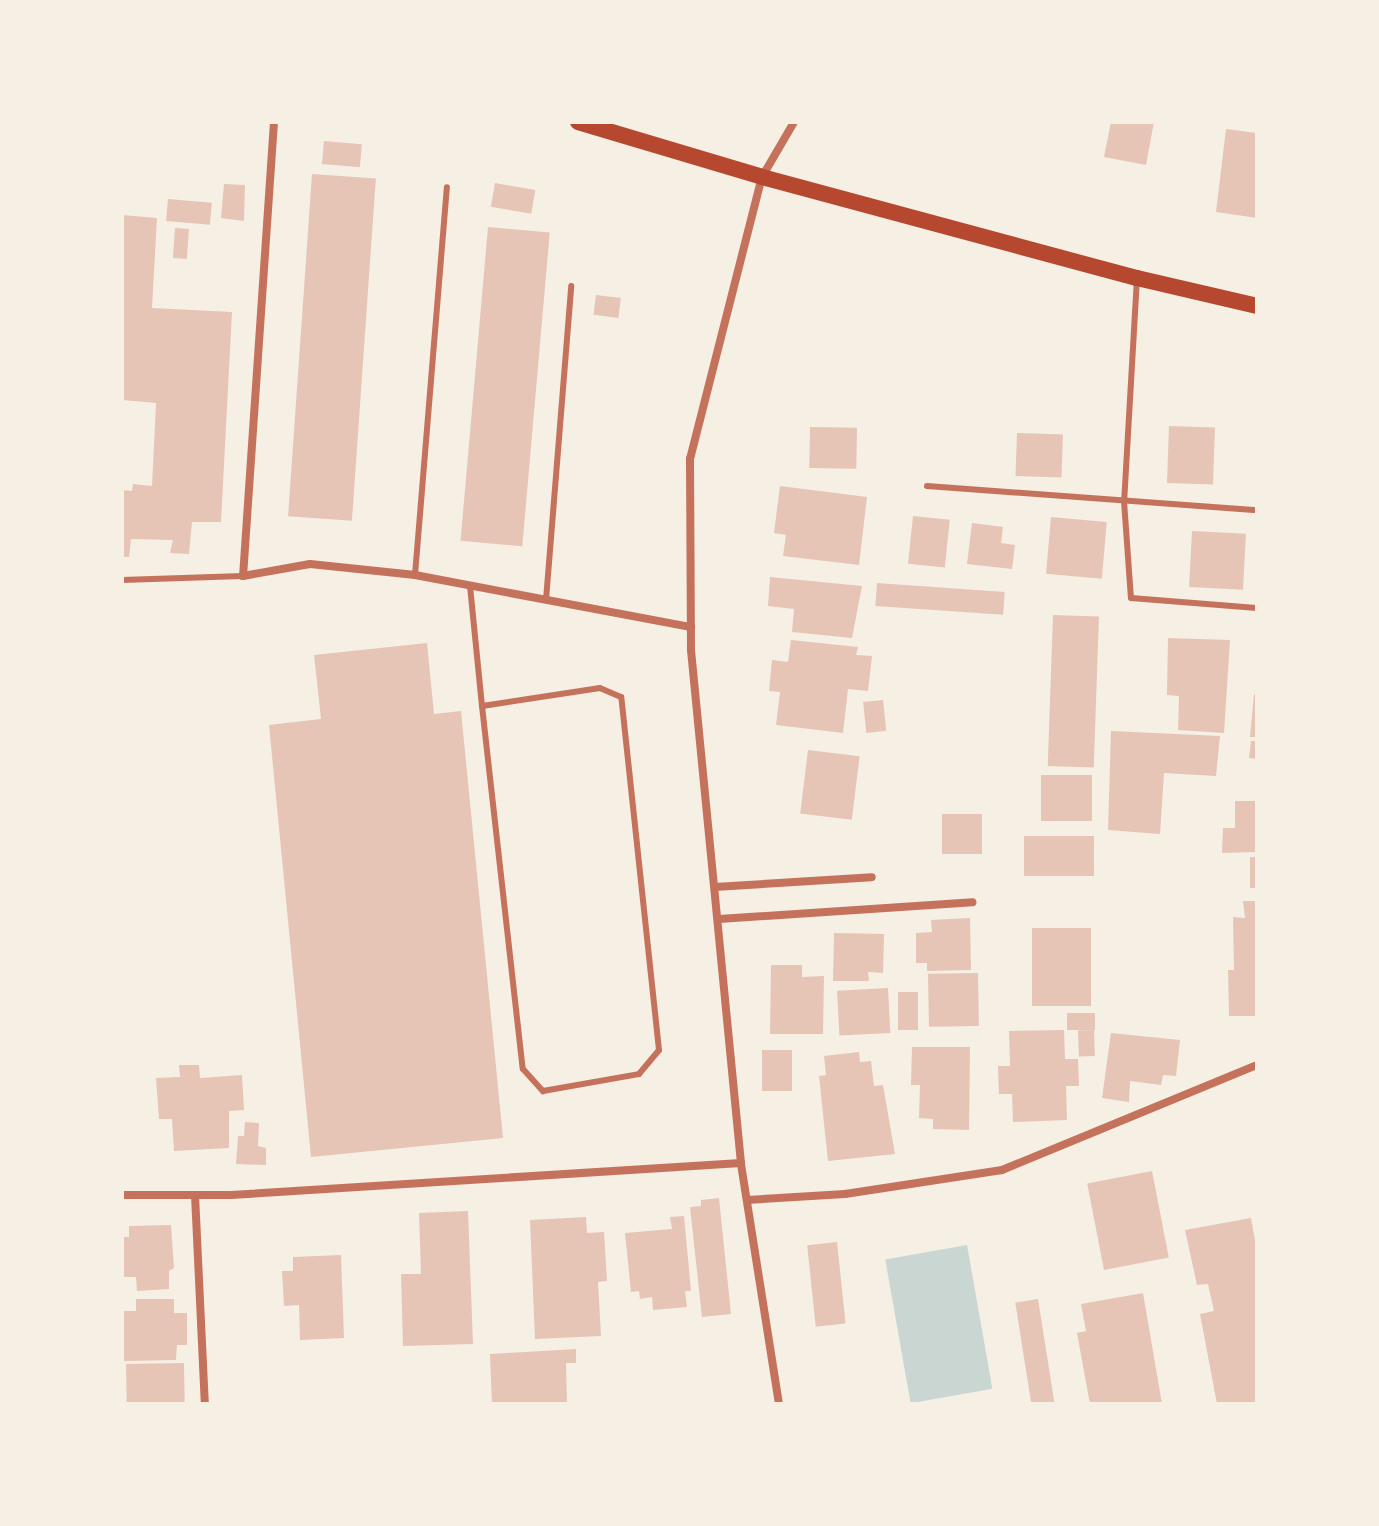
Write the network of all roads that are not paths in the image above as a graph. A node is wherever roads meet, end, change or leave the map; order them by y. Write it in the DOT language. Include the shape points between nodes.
graph roads {
  1 [pos="274,122"];
  2 [pos="578,122"];
  3 [pos="794,122"];
  4 [pos="762,177"];
  5 [pos="447,187"];
  6 [pos="1137,278"];
  7 [pos="571,286"];
  8 [pos="1257,306"];
  9 [pos="927,486"];
  10 [pos="1124,501"];
  11 [pos="1257,510"];
  12 [pos="415,575"];
  13 [pos="243,576"];
  14 [pos="122,580"];
  15 [pos="470,586"];
  16 [pos="546,600"];
  17 [pos="1257,608"];
  18 [pos="691,627"];
  19 [pos="482,706"];
  20 [pos="872,877"];
  21 [pos="715,887"];
  22 [pos="972,902"];
  23 [pos="719,919"];
  24 [pos="1257,1065"];
  25 [pos="741,1163"];
  26 [pos="122,1195"];
  27 [pos="195,1195"];
  28 [pos="747,1200"];
  29 [pos="205,1404"];
  30 [pos="779,1404"];
  1 -- 13 [label="street"];
  2 -- 4 [label="main road"];
  3 -- 4 [label="street"];
  4 -- 6 [label="main road"];
  4 -- 18 [label="street" via="690,459"];
  5 -- 12 [label="lane"];
  6 -- 8 [label="main road"];
  6 -- 10 [label="lane"];
  7 -- 16 [label="lane"];
  9 -- 10 [label="lane"];
  10 -- 11 [label="lane"];
  10 -- 17 [label="lane" via="1131,598"];
  12 -- 13 [label="street" via="310,564"];
  12 -- 15 [label="street"];
  13 -- 14 [label="lane"];
  15 -- 16 [label="street"];
  15 -- 19 [label="lane"];
  16 -- 18 [label="street"];
  18 -- 21 [label="street"];
  19 -- 19 [label="lane" via="600,688 621,697 659,1050 639,1074 543,1091 523,1069"];
  20 -- 21 [label="street"];
  21 -- 23 [label="street"];
  22 -- 23 [label="street"];
  23 -- 25 [label="street"];
  24 -- 28 [label="street" via="1002,1170 845,1194"];
  25 -- 27 [label="street"];
  25 -- 28 [label="street"];
  26 -- 27 [label="street"];
  27 -- 29 [label="street"];
  28 -- 30 [label="street"];
}
